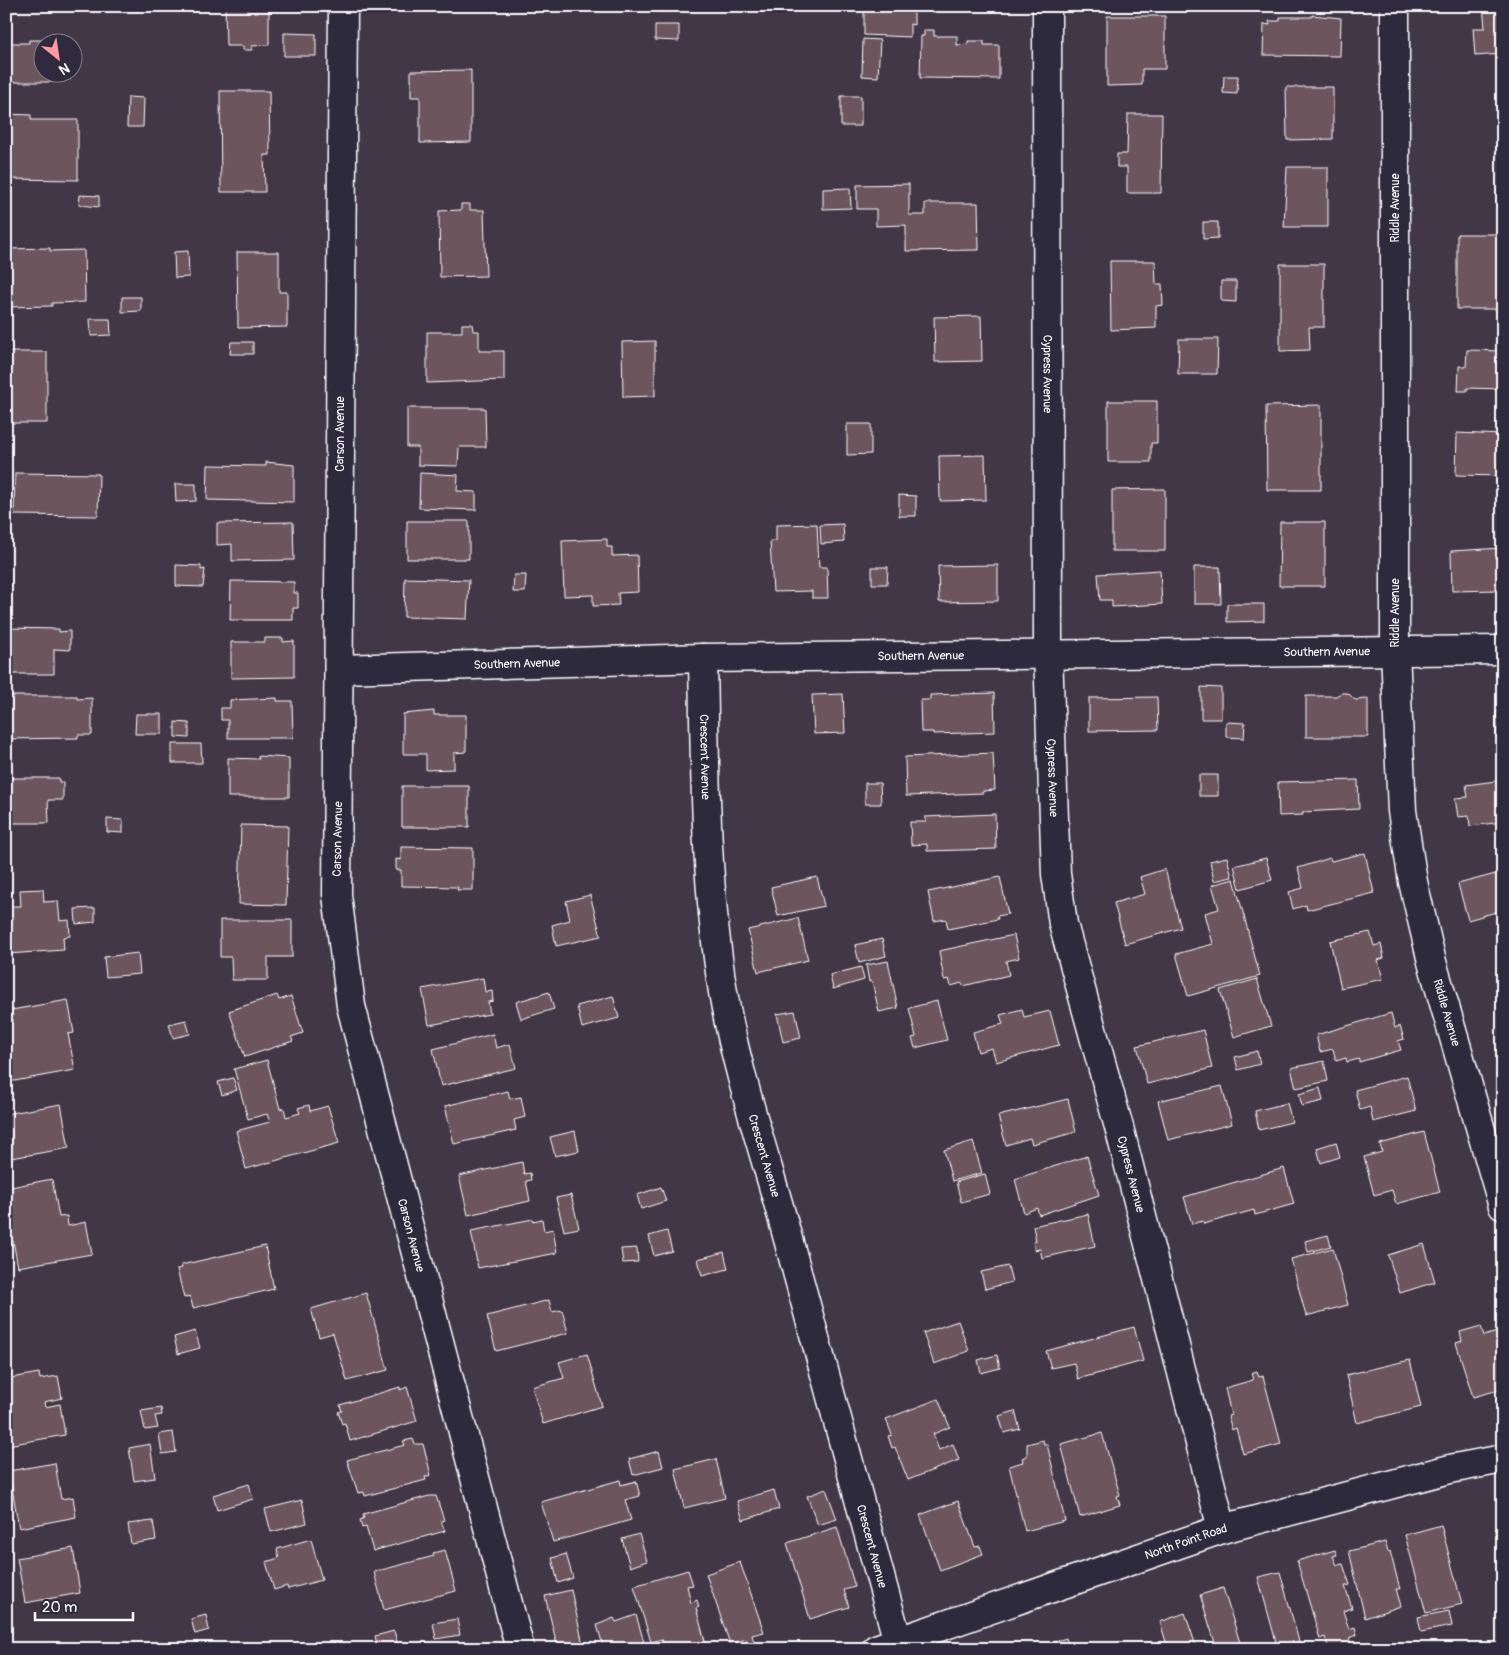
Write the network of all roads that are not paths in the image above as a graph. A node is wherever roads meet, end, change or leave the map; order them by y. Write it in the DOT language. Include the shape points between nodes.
graph roads {
  1 [pos="343,6"];
  2 [pos="1047,6"];
  3 [pos="1395,6"];
  4 [pos="1395,650"];
  5 [pos="1503,650"];
  6 [pos="1048,653"];
  7 [pos="703,658"];
  8 [pos="339,669"];
  9 [pos="1503,1206"];
  10 [pos="1503,1459"];
  11 [pos="1222,1529"];
  12 [pos="887,1645"];
  13 [pos="520,1649"];
  1 -- 8 [label="street, Carson Avenue"];
  2 -- 6 [label="street, Cypress Avenue"];
  3 -- 4 [label="street, Riddle Avenue"];
  4 -- 5 [label="street, Southern Avenue"];
  4 -- 6 [label="street, Southern Avenue"];
  4 -- 9 [label="street, Riddle Avenue" via="1402,811 1413,882 1432,962"];
  6 -- 7 [label="street, Southern Avenue"];
  6 -- 11 [label="street, Cypress Avenue" via="1056,874 1062,924 1120,1131"];
  7 -- 8 [label="street, Southern Avenue"];
  7 -- 12 [label="street, Crescent Avenue" via="706,822 724,995 738,1066 781,1214"];
  8 -- 13 [label="street, Carson Avenue" via="337,895 351,1006"];
  10 -- 11 [label="street, North Point Road" via="1450,1468"];
  11 -- 12 [label="street, North Point Road"];
}
